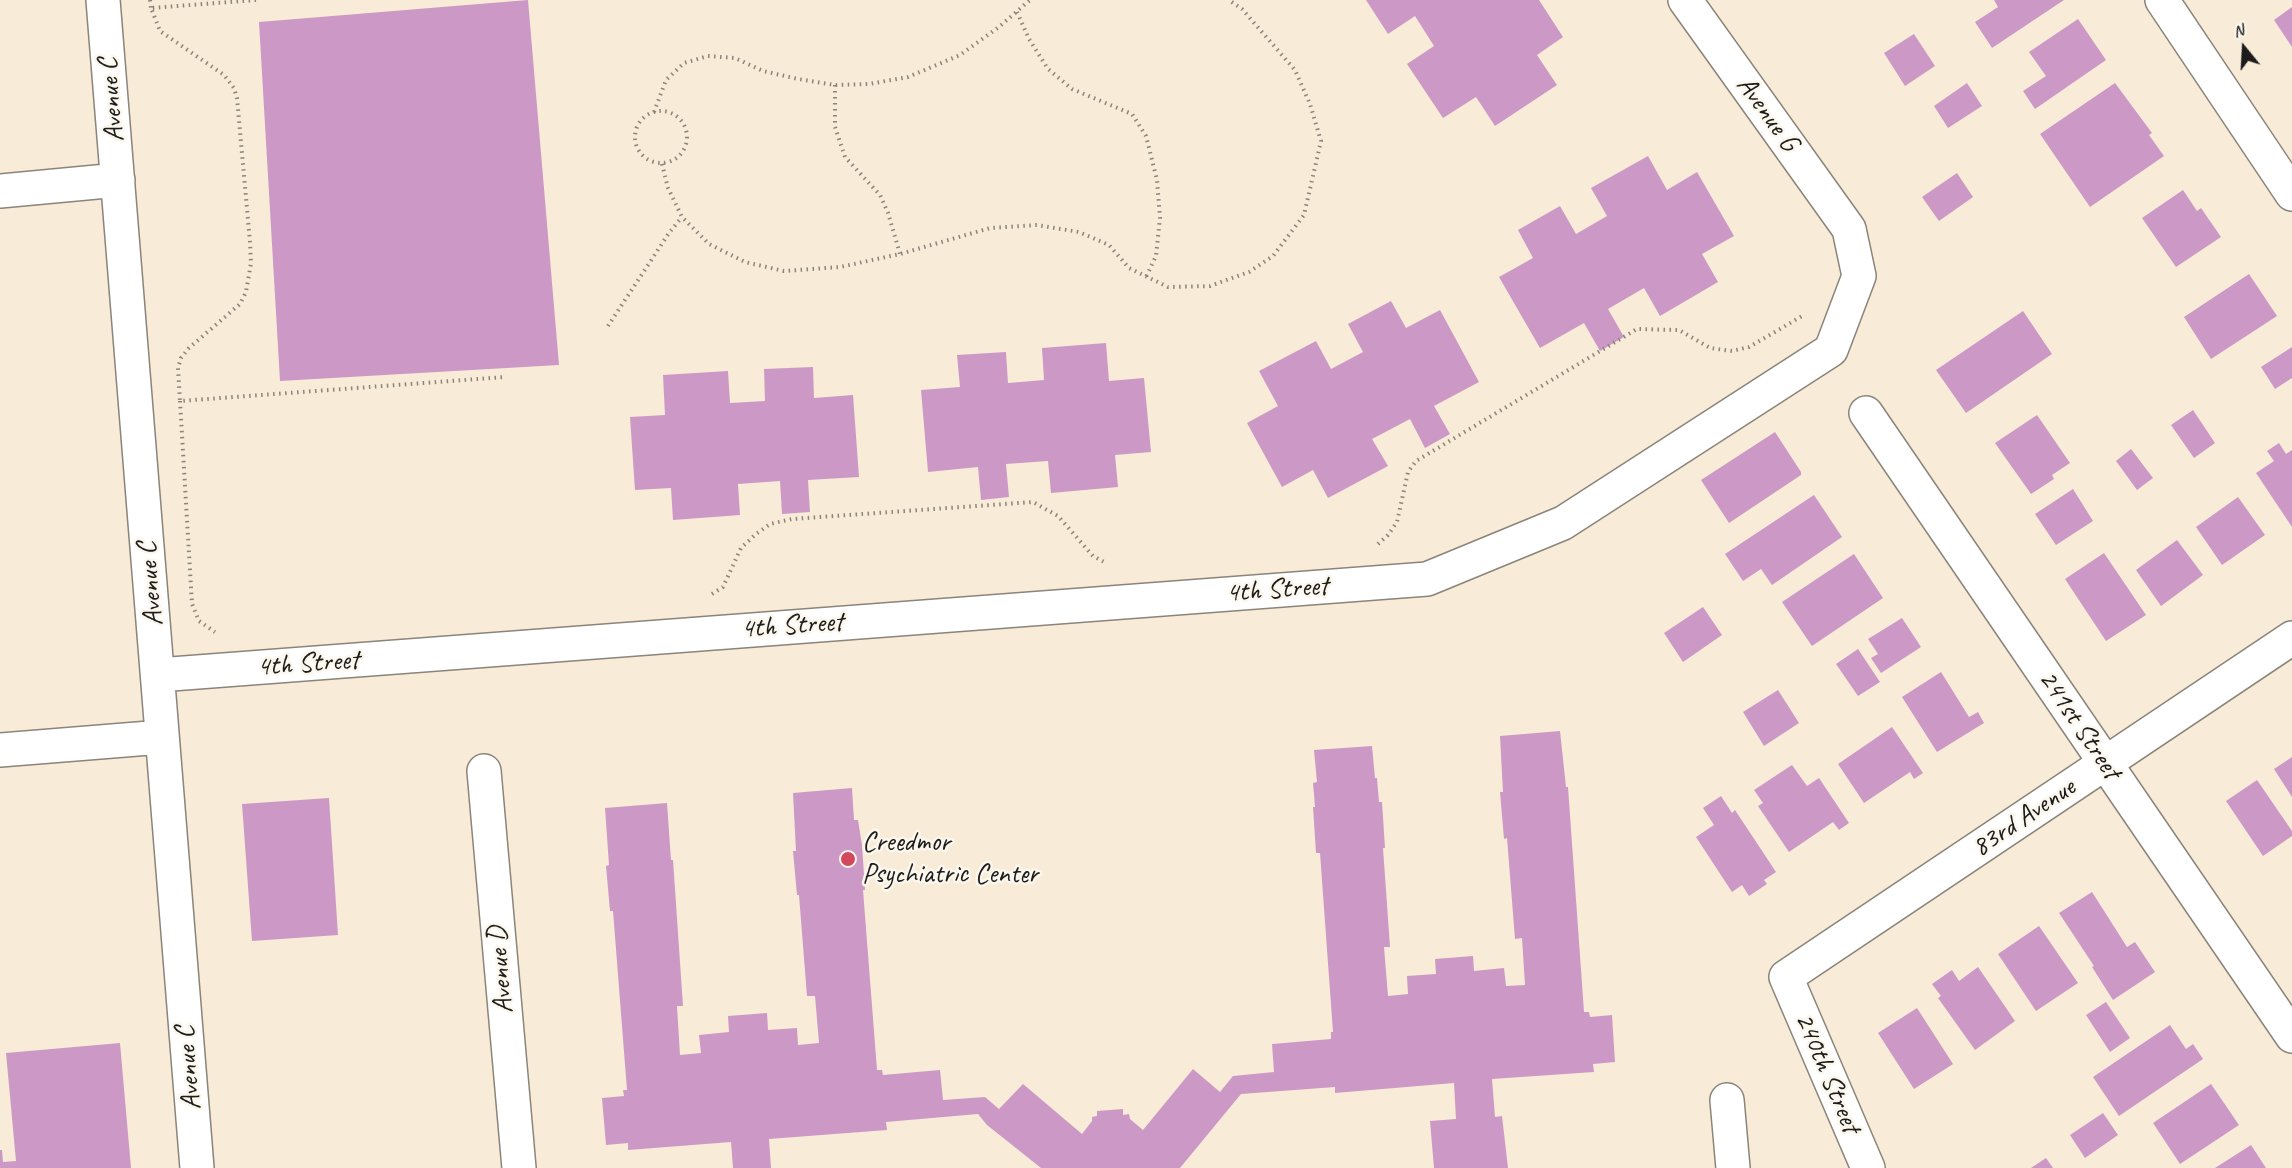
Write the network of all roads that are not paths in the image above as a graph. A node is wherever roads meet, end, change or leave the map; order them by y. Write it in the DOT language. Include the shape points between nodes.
graph roads {
  1 [pos="104,0"];
  2 [pos="1685,0"];
  3 [pos="2162,0"];
  4 [pos="118,180"];
  5 [pos="0,191"];
  6 [pos="2292,194"];
  7 [pos="1849,229"];
  8 [pos="1866,413"];
  9 [pos="2292,638"];
  10 [pos="158,675"];
  11 [pos="162,736"];
  12 [pos="0,750"];
  13 [pos="2105,763"];
  14 [pos="484,771"];
  15 [pos="1786,977"];
  16 [pos="2292,1036"];
  17 [pos="1726,1100"];
  18 [pos="197,1168"];
  19 [pos="519,1168"];
  20 [pos="1732,1168"];
  21 [pos="1868,1168"];
  1 -- 4 [label="street, Avenue C"];
  2 -- 7 [label="street, Avenue G"];
  3 -- 6 [label="street"];
  4 -- 5 [label="street"];
  4 -- 10 [label="street, Avenue C"];
  7 -- 10 [label="street, 4th Street" via="1859,276 1831,350 1563,523 1427,579"];
  8 -- 13 [label="street, 241st Street"];
  9 -- 13 [label="street, 83rd Avenue"];
  10 -- 11 [label="street, Avenue C"];
  11 -- 12 [label="street"];
  11 -- 18 [label="street, Avenue C"];
  13 -- 15 [label="street, 83rd Avenue"];
  13 -- 16 [label="street, 241st Street"];
  14 -- 19 [label="street, Avenue D"];
  15 -- 21 [label="street, 240th Street"];
  17 -- 20 [label="street"];
}
